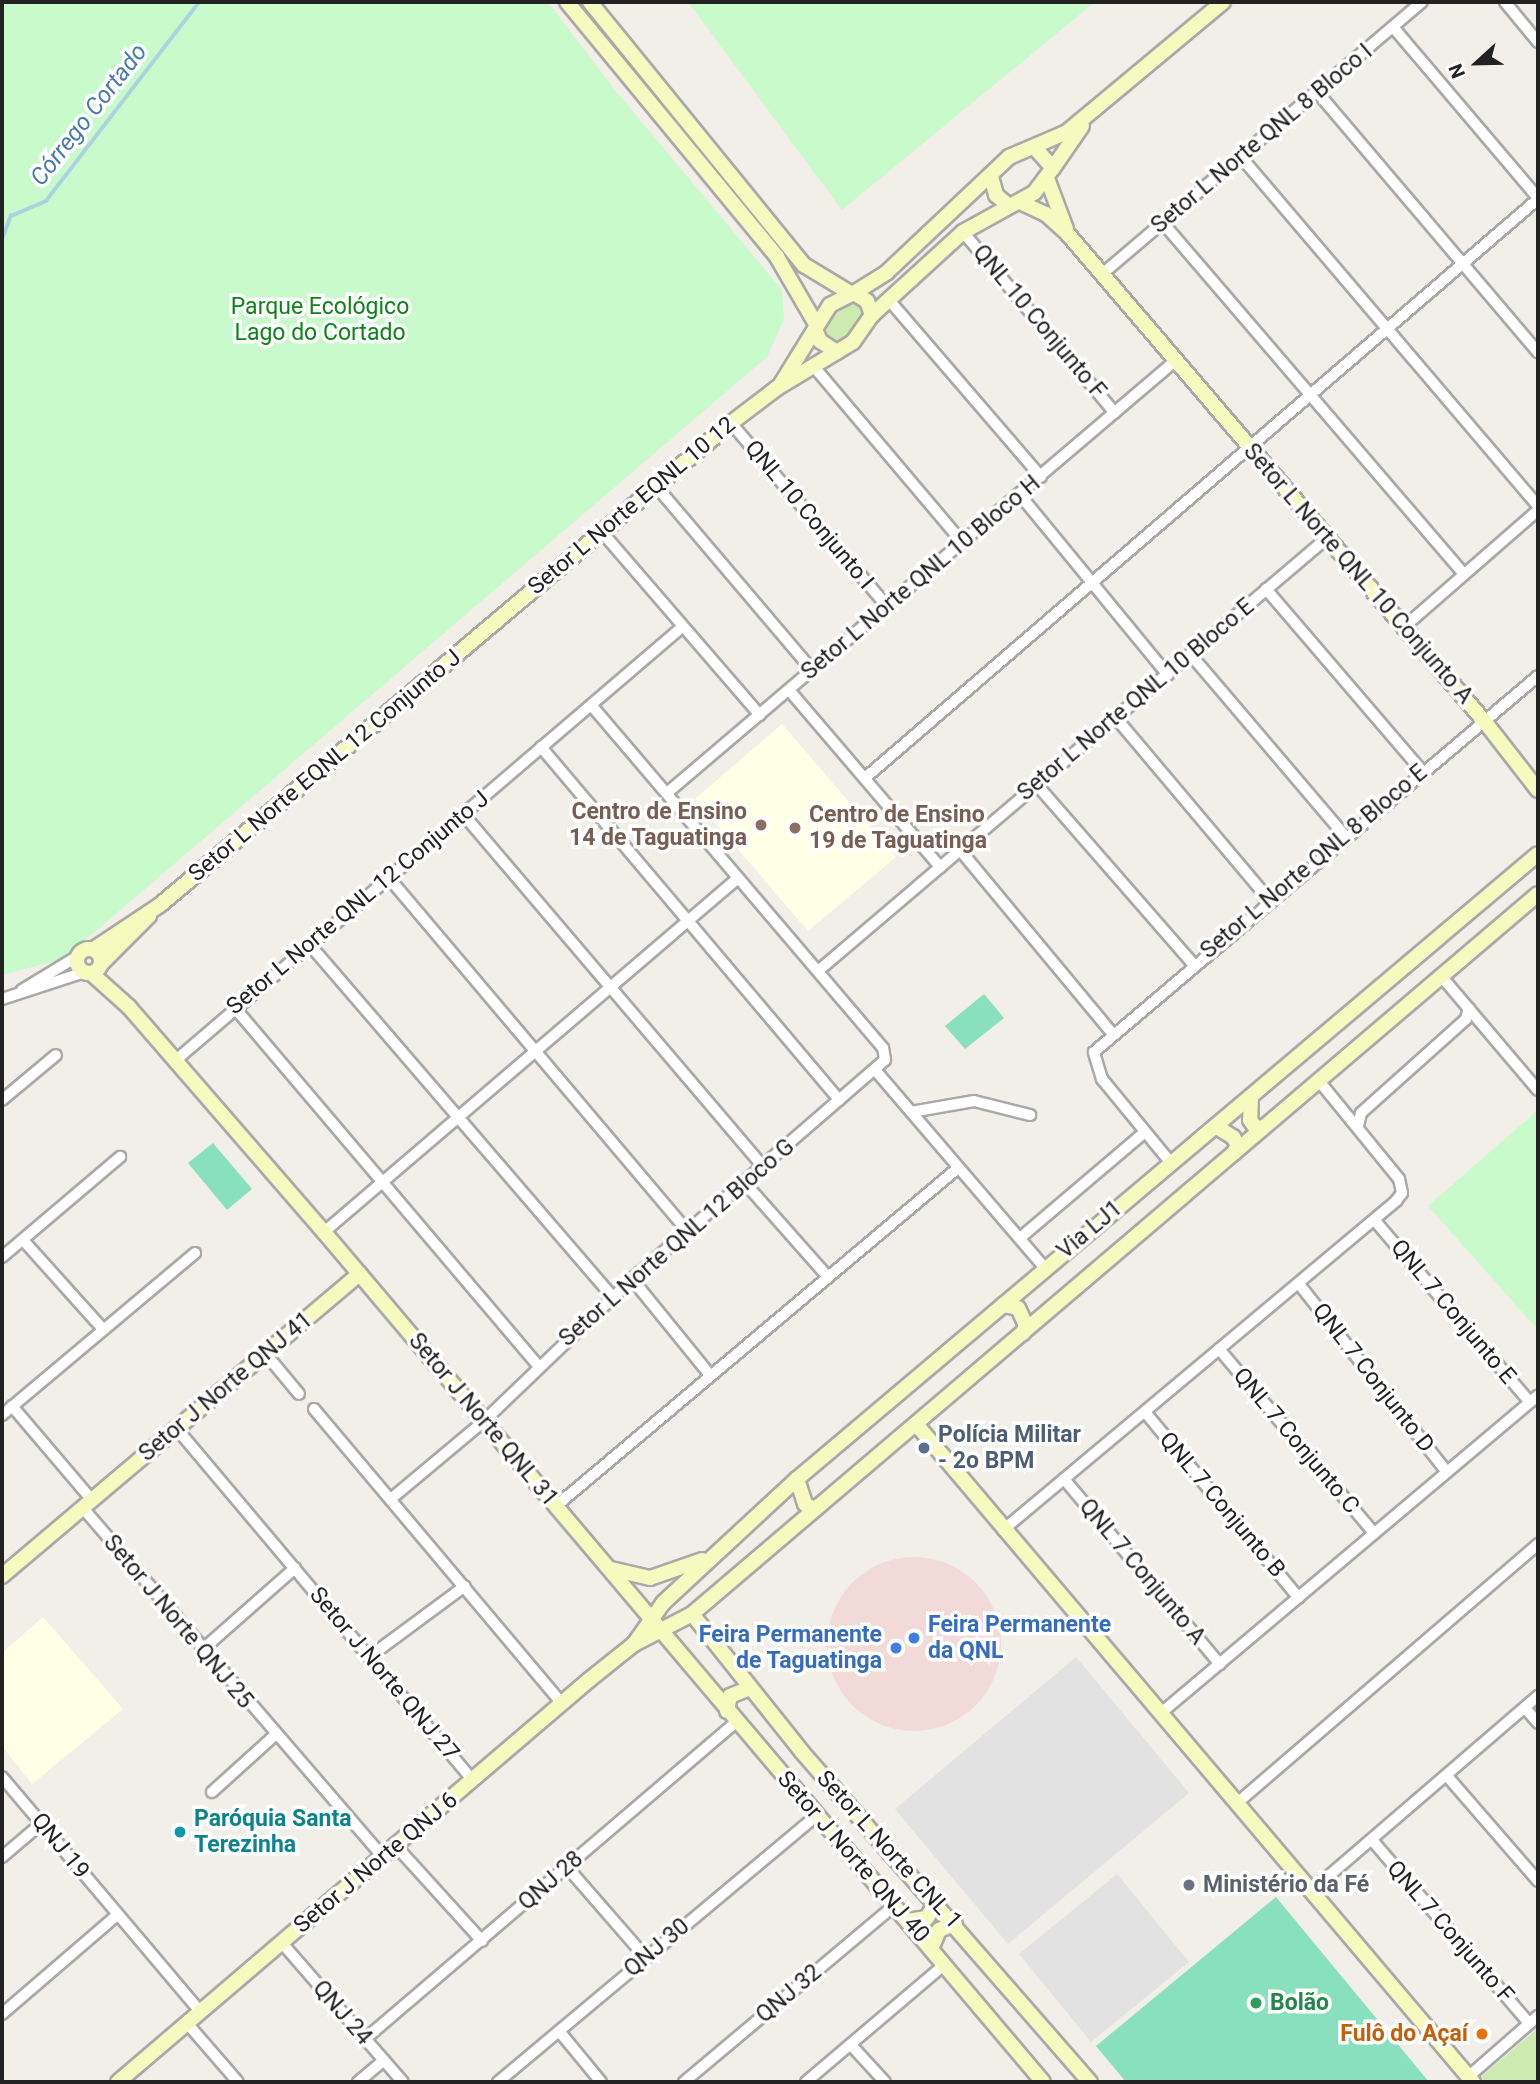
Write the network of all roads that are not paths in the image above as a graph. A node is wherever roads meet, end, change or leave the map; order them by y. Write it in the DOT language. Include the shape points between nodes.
graph roads {
  1 [pos="567,2"];
  2 [pos="590,2"];
  3 [pos="1223,2"];
  4 [pos="1422,2"];
  5 [pos="1505,2"];
  6 [pos="1393,27"];
  7 [pos="1538,42"];
  8 [pos="1318,93"];
  9 [pos="1089,116"];
  10 [pos="1034,147"];
  11 [pos="1241,157"];
  12 [pos="1050,175"];
  13 [pos="991,177"];
  14 [pos="1538,199"];
  15 [pos="1015,204"];
  16 [pos="1163,223"];
  17 [pos="963,232"];
  18 [pos="1067,233"];
  19 [pos="1462,264"];
  20 [pos="1101,275"];
  21 [pos="852,293"];
  22 [pos="889,300"];
  23 [pos="872,315"];
  24 [pos="816,326"];
  25 [pos="1386,327"];
  26 [pos="837,352"];
  27 [pos="1538,352"];
  28 [pos="1175,361"];
  29 [pos="815,368"];
  30 [pos="777,388"];
  31 [pos="1310,394"];
  32 [pos="1115,413"];
  33 [pos="732,423"];
  34 [pos="1249,448"];
  35 [pos="1041,477"];
  36 [pos="656,486"];
  37 [pos="1020,495"];
  38 [pos="1538,508"];
  39 [pos="601,531"];
  40 [pos="1327,538"];
  41 [pos="962,542"];
  42 [pos="1463,573"];
  43 [pos="1094,584"];
  44 [pos="1266,589"];
  45 [pos="887,606"];
  46 [pos="489,626"];
  47 [pos="682,627"];
  48 [pos="1404,627"];
  49 [pos="1191,655"];
  50 [pos="811,670"];
  51 [pos="1168,675"];
  52 [pos="1538,676"];
  53 [pos="789,690"];
  54 [pos="591,705"];
  55 [pos="760,715"];
  56 [pos="1116,718"];
  57 [pos="1485,722"];
  58 [pos="541,747"];
  59 [pos="1422,771"];
  60 [pos="865,778"];
  61 [pos="1037,785"];
  62 [pos="1538,790"];
  63 [pos="667,793"];
  64 [pos="463,814"];
  65 [pos="1346,837"];
  66 [pos="960,850"];
  67 [pos="1538,854"];
  68 [pos="940,867"];
  69 [pos="389,878"];
  70 [pos="738,878"];
  71 [pos="1538,894"];
  72 [pos="1270,901"];
  73 [pos="160,905"];
  74 [pos="686,922"];
  75 [pos="310,945"];
  76 [pos="94,950"];
  77 [pos="78,956"];
  78 [pos="1193,964"];
  79 [pos="95,969"];
  80 [pos="818,971"];
  81 [pos="1441,976"];
  82 [pos="612,985"];
  83 [pos="6,998"];
  84 [pos="234,1007"];
  85 [pos="1471,1015"];
  86 [pos="1112,1033"];
  87 [pos="534,1050"];
  88 [pos="56,1055"];
  89 [pos="176,1060"];
  90 [pos="880,1067"];
  91 [pos="1318,1081"];
  92 [pos="1537,1085"];
  93 [pos="1251,1097"];
  94 [pos="2,1100"];
  95 [pos="839,1100"];
  96 [pos="911,1112"];
  97 [pos="1361,1113"];
  98 [pos="1349,1114"];
  99 [pos="1030,1115"];
  100 [pos="458,1116"];
  101 [pos="1217,1126"];
  102 [pos="1358,1126"];
  103 [pos="1263,1128"];
  104 [pos="1145,1132"];
  105 [pos="1234,1153"];
  106 [pos="120,1157"];
  107 [pos="1171,1163"];
  108 [pos="763,1167"];
  109 [pos="958,1168"];
  110 [pos="381,1182"];
  111 [pos="744,1182"];
  112 [pos="1376,1222"];
  113 [pos="687,1231"];
  114 [pos="324,1232"];
  115 [pos="1020,1238"];
  116 [pos="23,1240"];
  117 [pos="195,1253"];
  118 [pos="2,1257"];
  119 [pos="1045,1268"];
  120 [pos="359,1274"];
  121 [pos="828,1277"];
  122 [pos="632,1279"];
  123 [pos="1299,1284"];
  124 [pos="612,1296"];
  125 [pos="1003,1305"];
  126 [pos="102,1328"];
  127 [pos="1023,1333"];
  128 [pos="1219,1349"];
  129 [pos="265,1353"];
  130 [pos="538,1366"];
  131 [pos="710,1375"];
  132 [pos="299,1394"];
  133 [pos="1534,1399"];
  134 [pos="12,1406"];
  135 [pos="314,1409"];
  136 [pos="1145,1412"];
  137 [pos="2,1415"];
  138 [pos="484,1421"];
  139 [pos="916,1424"];
  140 [pos="177,1429"];
  141 [pos="1447,1472"];
  142 [pos="797,1479"];
  143 [pos="1064,1479"];
  144 [pos="392,1498"];
  145 [pos="87,1504"];
  146 [pos="556,1506"];
  147 [pos="819,1506"];
  148 [pos="1003,1530"];
  149 [pos="1374,1533"];
  150 [pos="1538,1544"];
  151 [pos="712,1555"];
  152 [pos="607,1567"];
  153 [pos="295,1568"];
  154 [pos="2,1576"];
  155 [pos="465,1586"];
  156 [pos="1299,1598"];
  157 [pos="692,1614"];
  158 [pos="651,1616"];
  159 [pos="665,1630"];
  160 [pos="634,1644"];
  161 [pos="202,1650"];
  162 [pos="369,1657"];
  163 [pos="1220,1664"];
  164 [pos="750,1688"];
  165 [pos="1538,1696"];
  166 [pos="562,1703"];
  167 [pos="1525,1707"];
  168 [pos="1161,1713"];
  169 [pos="732,1717"];
  170 [pos="1538,1723"];
  171 [pos="275,1735"];
  172 [pos="1447,1776"];
  173 [pos="2,1777"];
  174 [pos="473,1780"];
  175 [pos="212,1792"];
  176 [pos="1236,1804"];
  177 [pos="817,1815"];
  178 [pos="43,1823"];
  179 [pos="1371,1840"];
  180 [pos="396,1846"];
  181 [pos="2,1857"];
  182 [pos="383,1857"];
  183 [pos="567,1867"];
  184 [pos="1538,1881"];
  185 [pos="1310,1892"];
  186 [pos="936,1902"];
  187 [pos="894,1906"];
  188 [pos="116,1916"];
  189 [pos="907,1921"];
  190 [pos="955,1924"];
  191 [pos="482,1941"];
  192 [pos="282,1943"];
  193 [pos="931,1948"];
  194 [pos="646,1958"];
  195 [pos="945,1964"];
  196 [pos="4,2007"];
  197 [pos="200,2010"];
  198 [pos="1538,2016"];
  199 [pos="186,2022"];
  200 [pos="1530,2024"];
  201 [pos="559,2031"];
  202 [pos="365,2039"];
  203 [pos="851,2045"];
  204 [pos="384,2060"];
  205 [pos="1471,2080"];
  206 [pos="1040,2081"];
  207 [pos="118,2082"];
  208 [pos="238,2082"];
  209 [pos="358,2082"];
  210 [pos="403,2082"];
  211 [pos="498,2082"];
  212 [pos="601,2082"];
  213 [pos="684,2082"];
  214 [pos="806,2082"];
  215 [pos="884,2082"];
  216 [pos="1090,2082"];
  1 -- 24 [label="main road" via="777,257"];
  2 -- 21 [label="main road" via="804,265 817,277"];
  3 -- 9 [label="main road"];
  4 -- 6 [label="street, Setor L Norte QNL 8 Bloco I"];
  5 -- 7 [label="street"];
  6 -- 8 [label="street, Setor L Norte QNL 8 Bloco I"];
  6 -- 14 [label="street"];
  8 -- 11 [label="street, Setor L Norte QNL 8 Bloco I"];
  8 -- 19 [label="street"];
  9 -- 10 [label="main road"];
  9 -- 12 [label="main road"];
  10 -- 12 [label="main road"];
  10 -- 13 [label="main road" via="1009,157"];
  11 -- 16 [label="street, Setor L Norte QNL 8 Bloco I"];
  11 -- 25 [label="street"];
  12 -- 15 [label="main road"];
  12 -- 18 [label="main road"];
  13 -- 15 [label="main road" via="996,195"];
  13 -- 21 [label="main road" via="887,272"];
  14 -- 19 [label="street"];
  15 -- 17 [label="main road"];
  15 -- 18 [label="main road" via="1046,214"];
  16 -- 20 [label="street, Setor L Norte QNL 8 Bloco I"];
  16 -- 31 [label="street"];
  17 -- 22 [label="main road"];
  17 -- 32 [label="street, QNL 10 Conjunto F"];
  18 -- 20 [label="main road, Setor L Norte QNL 10 Conjunto A"];
  19 -- 25 [label="street"];
  19 -- 27 [label="street"];
  20 -- 28 [label="main road, Setor L Norte QNL 10 Conjunto A"];
  21 -- 23 [label="main road" via="867,301"];
  21 -- 24 [label="main road" via="830,305"];
  22 -- 23 [label="main road"];
  22 -- 35 [label="street"];
  23 -- 26 [label="main road" via="861,335"];
  24 -- 26 [label="main road" via="820,341"];
  24 -- 30 [label="main road" via="799,360"];
  25 -- 31 [label="street"];
  25 -- 38 [label="street"];
  26 -- 29 [label="main road"];
  28 -- 32 [label="street, Setor L Norte QNL 10 Bloco H"];
  28 -- 34 [label="main road, Setor L Norte QNL 10 Conjunto A"];
  29 -- 30 [label="main road"];
  29 -- 41 [label="street"];
  30 -- 33 [label="main road, Setor L Norte EQNL 10 12"];
  31 -- 34 [label="street"];
  31 -- 42 [label="street"];
  32 -- 35 [label="street, Setor L Norte QNL 10 Bloco H"];
  33 -- 36 [label="main road, Setor L Norte EQNL 10 12"];
  33 -- 45 [label="street, QNL 10 Conjunto I"];
  34 -- 40 [label="main road, Setor L Norte QNL 10 Conjunto A"];
  34 -- 43 [label="street"];
  35 -- 37 [label="street, Setor L Norte QNL 10 Bloco H"];
  36 -- 39 [label="main road, Setor L Norte EQNL 10 12"];
  36 -- 50 [label="street"];
  37 -- 41 [label="street, Setor L Norte QNL 10 Bloco H"];
  37 -- 43 [label="street"];
  38 -- 42 [label="street"];
  39 -- 46 [label="main road, Setor L Norte EQNL 10 12"];
  39 -- 47 [label="street"];
  40 -- 44 [label="street, Setor L Norte QNL 10 Bloco E"];
  40 -- 48 [label="main road, Setor L Norte QNL 10 Conjunto A"];
  41 -- 45 [label="street, Setor L Norte QNL 10 Bloco H"];
  42 -- 48 [label="street"];
  43 -- 51 [label="street"];
  43 -- 60 [label="street"];
  44 -- 49 [label="street, Setor L Norte QNL 10 Bloco E"];
  44 -- 59 [label="street"];
  45 -- 50 [label="street, Setor L Norte QNL 10 Bloco H"];
  46 -- 73 [label="main road, Setor L Norte EQNL 12 Conjunto J"];
  47 -- 54 [label="street, Setor L Norte QNL 12 Conjunto J"];
  47 -- 55 [label="street"];
  48 -- 57 [label="main road, Setor L Norte QNL 10 Conjunto A"];
  49 -- 51 [label="street, Setor L Norte QNL 10 Bloco E"];
  49 -- 65 [label="street"];
  50 -- 53 [label="street, Setor L Norte QNL 10 Bloco H"];
  51 -- 56 [label="street, Setor L Norte QNL 10 Bloco E"];
  52 -- 57 [label="street, Setor L Norte QNL 8 Bloco E"];
  53 -- 55 [label="street, Setor L Norte QNL 10 Bloco H"];
  53 -- 60 [label="street"];
  54 -- 58 [label="street, Setor L Norte QNL 12 Conjunto J"];
  54 -- 63 [label="street"];
  55 -- 63 [label="street, Setor L Norte QNL 10 Bloco H"];
  56 -- 61 [label="street, Setor L Norte QNL 10 Bloco E"];
  56 -- 72 [label="street"];
  57 -- 59 [label="street, Setor L Norte QNL 8 Bloco E"];
  57 -- 62 [label="main road, Setor L Norte QNL 10 Conjunto A"];
  58 -- 64 [label="street, Setor L Norte QNL 12 Conjunto J"];
  58 -- 74 [label="street"];
  59 -- 65 [label="street, Setor L Norte QNL 8 Bloco E"];
  60 -- 68 [label="street"];
  61 -- 66 [label="street, Setor L Norte QNL 10 Bloco E"];
  61 -- 78 [label="street"];
  63 -- 70 [label="street"];
  64 -- 69 [label="street, Setor L Norte QNL 12 Conjunto J"];
  64 -- 82 [label="street"];
  65 -- 72 [label="street, Setor L Norte QNL 8 Bloco E"];
  66 -- 68 [label="street, Setor L Norte QNL 10 Bloco E"];
  66 -- 86 [label="street"];
  67 -- 93 [label="main road, Via LJ1"];
  68 -- 80 [label="street, Setor L Norte QNL 10 Bloco E"];
  69 -- 75 [label="street, Setor L Norte QNL 12 Conjunto J"];
  69 -- 87 [label="street"];
  70 -- 74 [label="street"];
  70 -- 80 [label="street"];
  71 -- 81 [label="main road, Via LJ1"];
  72 -- 78 [label="street, Setor L Norte QNL 8 Bloco E"];
  73 -- 76 [label="main road"];
  73 -- 79 [label="main road"];
  74 -- 82 [label="street"];
  74 -- 95 [label="street"];
  75 -- 84 [label="street, Setor L Norte QNL 12 Conjunto J"];
  75 -- 100 [label="street"];
  76 -- 77 [label="main road" via="85,949"];
  76 -- 79 [label="main road"];
  77 -- 79 [label="main road" via="78,966"];
  77 -- 83 [label="street"];
  78 -- 86 [label="street, Setor L Norte QNL 8 Bloco E"];
  79 -- 83 [label="street"];
  79 -- 89 [label="main road, Setor J Norte QNL 31"];
  80 -- 90 [label="street" via="883,1048"];
  81 -- 85 [label="street"];
  81 -- 91 [label="main road, Via LJ1"];
  82 -- 87 [label="street"];
  82 -- 108 [label="street"];
  84 -- 89 [label="street, Setor L Norte QNL 12 Conjunto J"];
  84 -- 110 [label="street"];
  85 -- 92 [label="street"];
  85 -- 97 [label="street"];
  86 -- 104 [label="street, Setor L Norte QNL 8 Bloco E" via="1094,1052 1102,1079"];
  87 -- 100 [label="street"];
  87 -- 113 [label="street"];
  88 -- 94 [label="street"];
  89 -- 114 [label="main road, Setor J Norte QNL 31"];
  90 -- 95 [label="street, Setor L Norte QNL 12 Bloco G"];
  90 -- 96 [label="street"];
  91 -- 98 [label="street"];
  91 -- 103 [label="main road, Via LJ1"];
  93 -- 101 [label="main road, Via LJ1"];
  93 -- 103 [label="main road" via="1250,1121"];
  95 -- 108 [label="street, Setor L Norte QNL 12 Bloco G"];
  96 -- 99 [label="street" via="974,1101"];
  96 -- 109 [label="street"];
  97 -- 98 [label="street"];
  97 -- 102 [label="street"];
  98 -- 102 [label="street"];
  100 -- 110 [label="street"];
  100 -- 124 [label="street"];
  101 -- 105 [label="main road" via="1233,1137 1238,1145"];
  101 -- 107 [label="main road, Via LJ1"];
  102 -- 112 [label="street" via="1402,1185 1396,1201"];
  103 -- 105 [label="main road, Via LJ1"];
  104 -- 107 [label="street"];
  104 -- 115 [label="street"];
  105 -- 127 [label="main road, Via LJ1"];
  106 -- 116 [label="street"];
  107 -- 119 [label="main road, Via LJ1"];
  108 -- 111 [label="street, Setor L Norte QNL 12 Bloco G"];
  109 -- 115 [label="street"];
  109 -- 121 [label="street"];
  110 -- 114 [label="street"];
  110 -- 130 [label="street"];
  111 -- 113 [label="street, Setor L Norte QNL 12 Bloco G"];
  111 -- 121 [label="street"];
  112 -- 123 [label="street"];
  112 -- 133 [label="street, QNL 7 Conjunto E"];
  113 -- 122 [label="street, Setor L Norte QNL 12 Bloco G"];
  114 -- 120 [label="main road, Setor J Norte QNL 31"];
  115 -- 119 [label="street"];
  116 -- 118 [label="street"];
  116 -- 126 [label="street"];
  117 -- 126 [label="street"];
  119 -- 125 [label="main road, Via LJ1"];
  120 -- 129 [label="main road, Setor J Norte QNJ 41"];
  120 -- 138 [label="main road, Setor J Norte QNL 31"];
  121 -- 131 [label="street"];
  122 -- 124 [label="street, Setor L Norte QNL 12 Bloco G"];
  122 -- 131 [label="street"];
  123 -- 128 [label="street"];
  123 -- 141 [label="street, QNL 7 Conjunto D"];
  124 -- 130 [label="street, Setor L Norte QNL 12 Bloco G"];
  125 -- 127 [label="main road" via="1018,1308 1026,1325"];
  125 -- 142 [label="main road, Via LJ1"];
  126 -- 134 [label="street"];
  127 -- 139 [label="main road, Via LJ1"];
  128 -- 136 [label="street"];
  128 -- 149 [label="street, QNL 7 Conjunto C"];
  129 -- 132 [label="street"];
  129 -- 140 [label="main road, Setor J Norte QNJ 41"];
  130 -- 138 [label="street, Setor L Norte QNL 12 Bloco G"];
  131 -- 146 [label="street"];
  133 -- 141 [label="street"];
  134 -- 137 [label="street"];
  134 -- 145 [label="street"];
  135 -- 144 [label="street"];
  136 -- 143 [label="street"];
  136 -- 156 [label="street, QNL 7 Conjunto B"];
  138 -- 144 [label="street, Setor L Norte QNL 12 Bloco G"];
  138 -- 146 [label="main road, Setor J Norte QNL 31"];
  139 -- 147 [label="main road, Via LJ1"];
  139 -- 148 [label="main road"];
  140 -- 145 [label="main road, Setor J Norte QNJ 41"];
  140 -- 153 [label="street, Setor J Norte QNJ 27"];
  141 -- 149 [label="street"];
  142 -- 147 [label="main road" via="805,1504 813,1509"];
  142 -- 151 [label="main road, Via LJ1"];
  143 -- 148 [label="street"];
  143 -- 163 [label="street, QNL 7 Conjunto A"];
  144 -- 155 [label="street"];
  145 -- 154 [label="main road, Setor J Norte QNJ 41"];
  145 -- 161 [label="street, Setor J Norte QNJ 25"];
  146 -- 152 [label="main road, Setor J Norte QNL 31"];
  147 -- 157 [label="main road, Via LJ1"];
  148 -- 168 [label="main road"];
  149 -- 156 [label="street"];
  150 -- 176 [label="street"];
  151 -- 152 [label="main road" via="657,1577 633,1576"];
  151 -- 158 [label="main road, Via LJ1"];
  152 -- 158 [label="main road, Setor J Norte QNL 31"];
  153 -- 161 [label="street, Setor J Norte QNJ 27"];
  153 -- 162 [label="street, Setor J Norte QNJ 27"];
  155 -- 162 [label="street"];
  155 -- 166 [label="street"];
  156 -- 163 [label="street"];
  157 -- 159 [label="main road, Via LJ1"];
  157 -- 164 [label="main road, Setor L Norte CNL 1"];
  158 -- 159 [label="main road, Setor J Norte QNJ 40"];
  158 -- 160 [label="main road, Via LJ1"];
  159 -- 160 [label="main road, Via LJ1"];
  159 -- 169 [label="main road, Setor J Norte QNJ 40"];
  160 -- 166 [label="main road, Setor J Norte QNJ 6"];
  161 -- 171 [label="street, Setor J Norte QNJ 25"];
  162 -- 174 [label="street, Setor J Norte QNJ 27"];
  163 -- 168 [label="street"];
  164 -- 169 [label="main road" via="730,1696"];
  164 -- 186 [label="main road, Setor L Norte CNL 1"];
  165 -- 167 [label="street"];
  166 -- 174 [label="main road, Setor J Norte QNJ 6"];
  167 -- 170 [label="street"];
  167 -- 172 [label="street"];
  168 -- 176 [label="main road"];
  169 -- 177 [label="main road, Setor J Norte QNJ 40"];
  169 -- 183 [label="street, QNJ 28"];
  171 -- 175 [label="street"];
  171 -- 182 [label="street, Setor J Norte QNJ 25"];
  172 -- 179 [label="street"];
  172 -- 184 [label="street"];
  173 -- 178 [label="street, QNJ 19"];
  174 -- 180 [label="main road, Setor J Norte QNJ 6"];
  176 -- 185 [label="main road"];
  177 -- 187 [label="main road, Setor J Norte QNJ 40"];
  177 -- 194 [label="street, QNJ 30"];
  178 -- 181 [label="street"];
  178 -- 188 [label="street, QNJ 19"];
  179 -- 185 [label="street"];
  179 -- 200 [label="street, QNL 7 Conjunto F"];
  180 -- 182 [label="main road, Setor J Norte QNJ 6"];
  180 -- 191 [label="street"];
  182 -- 192 [label="main road, Setor J Norte QNJ 6"];
  183 -- 191 [label="street, QNJ 28"];
  183 -- 194 [label="street"];
  185 -- 205 [label="main road"];
  186 -- 189 [label="main road" via="927,1919"];
  186 -- 190 [label="main road, Setor L Norte CNL 1"];
  187 -- 189 [label="main road, Setor J Norte QNJ 40"];
  187 -- 213 [label="street, QNJ 32"];
  188 -- 196 [label="street"];
  188 -- 197 [label="street, QNJ 19"];
  189 -- 193 [label="main road, Setor J Norte QNJ 40"];
  190 -- 193 [label="main road" via="939,1930"];
  190 -- 216 [label="main road, Setor L Norte CNL 1"];
  191 -- 202 [label="street, QNJ 28"];
  192 -- 197 [label="main road, Setor J Norte QNJ 6"];
  192 -- 202 [label="street, QNJ 24"];
  193 -- 195 [label="main road, Setor J Norte QNJ 40"];
  194 -- 201 [label="street, QNJ 30"];
  195 -- 203 [label="street"];
  195 -- 206 [label="main road, Setor J Norte QNJ 40"];
  197 -- 199 [label="main road, Setor J Norte QNJ 6"];
  198 -- 200 [label="street"];
  199 -- 207 [label="main road, Setor J Norte QNJ 6"];
  199 -- 208 [label="street"];
  200 -- 205 [label="street"];
  201 -- 211 [label="street, QNJ 30"];
  201 -- 212 [label="street"];
  202 -- 204 [label="street, QNJ 24"];
  203 -- 214 [label="street"];
  203 -- 215 [label="street"];
  204 -- 209 [label="street"];
  204 -- 210 [label="street, QNJ 24"];
}
